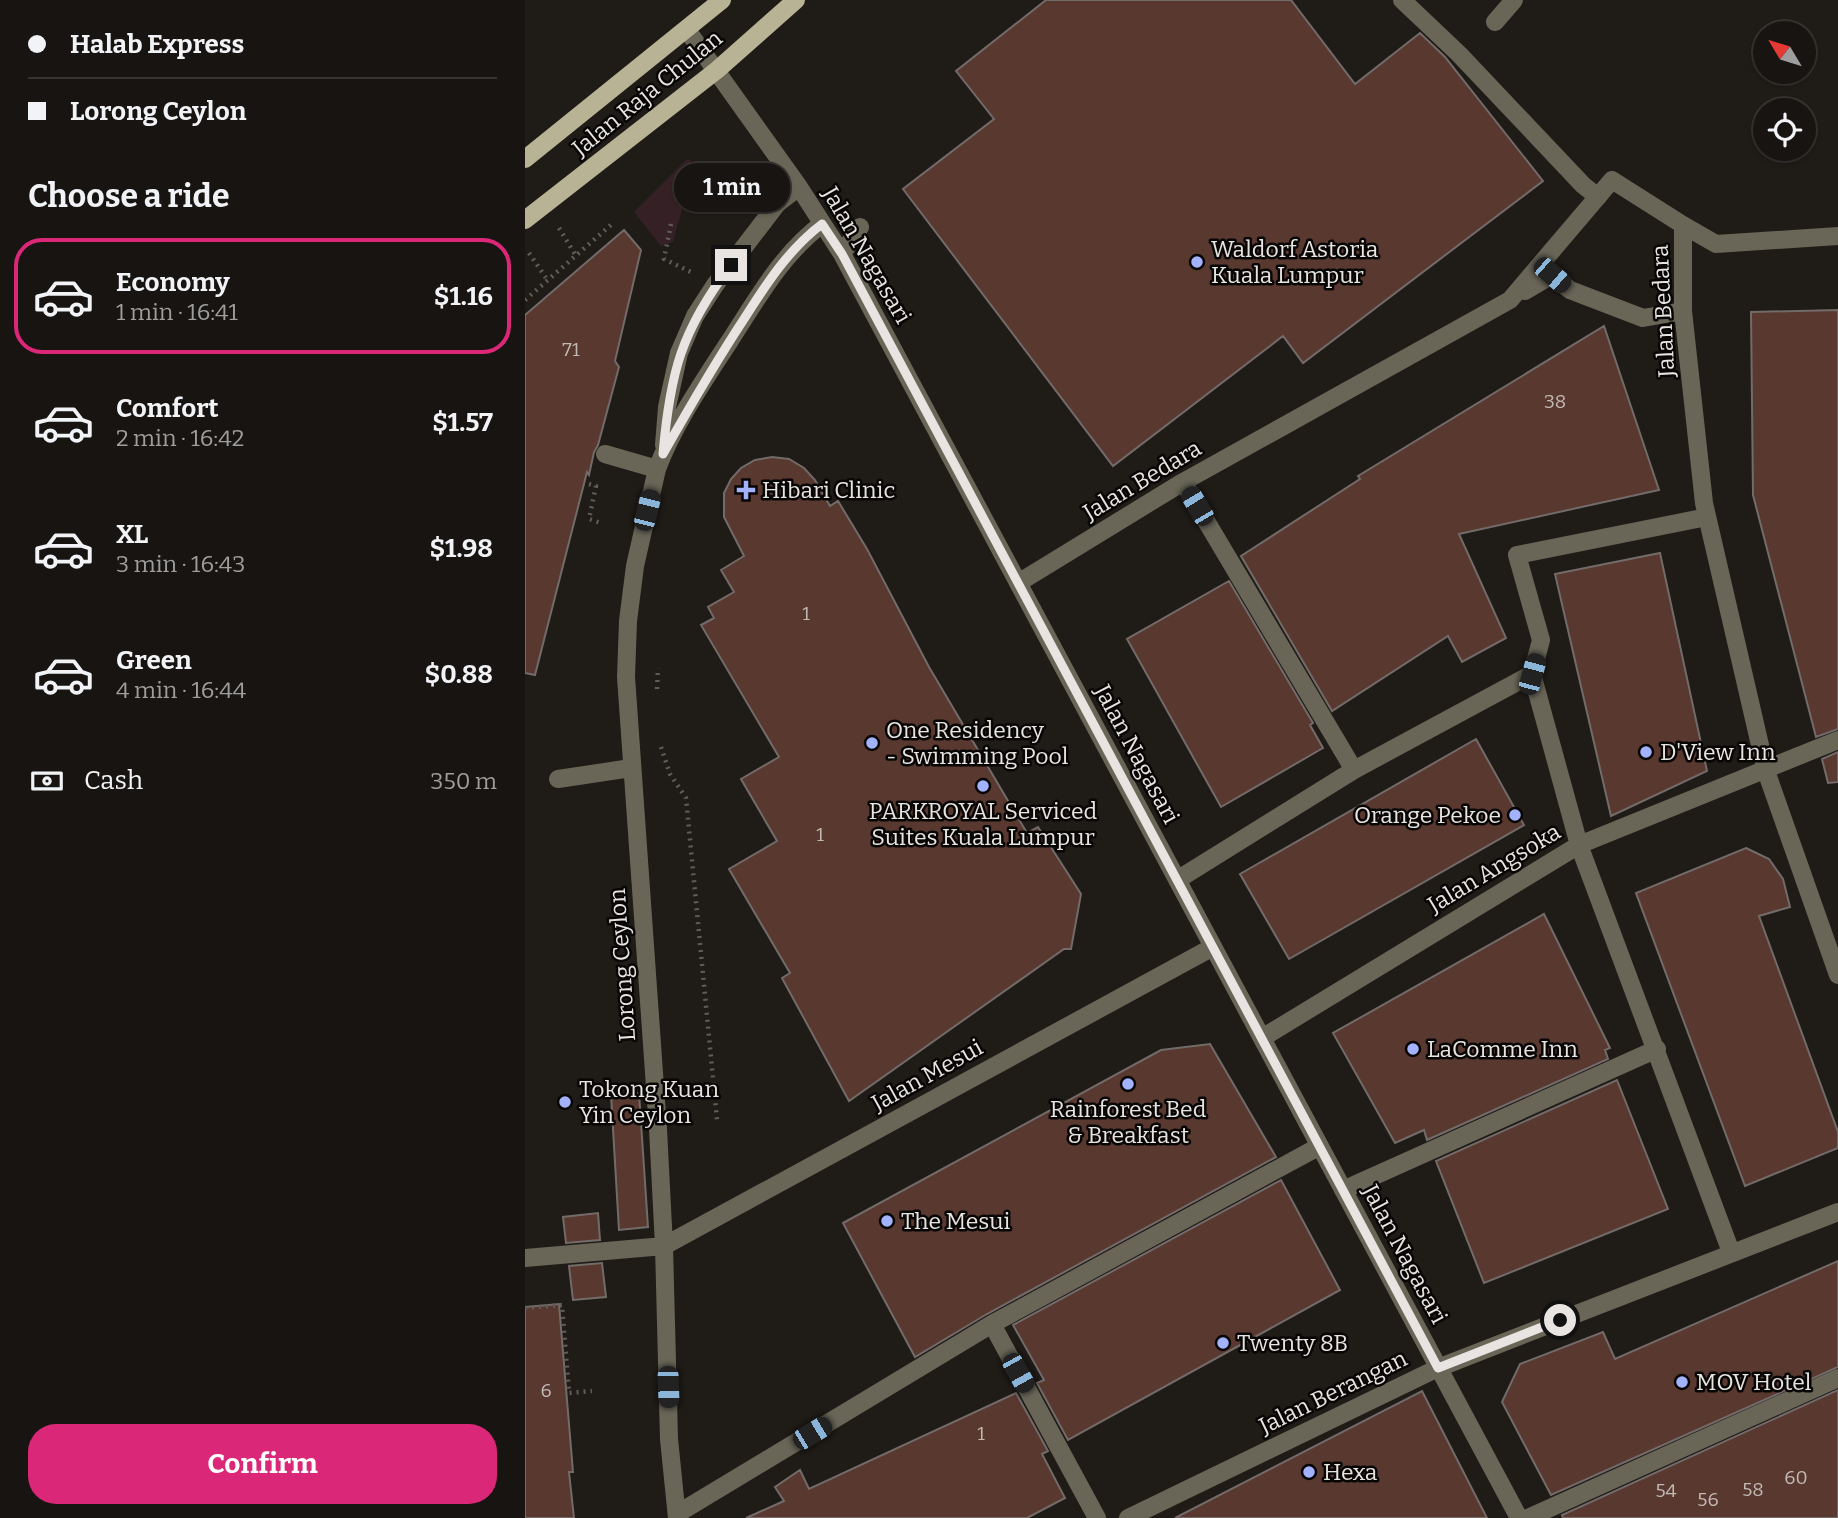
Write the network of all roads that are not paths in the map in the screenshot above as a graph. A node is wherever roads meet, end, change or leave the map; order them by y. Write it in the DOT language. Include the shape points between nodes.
graph roads {
  1 [pos="722,0"];
  2 [pos="796,0"];
  3 [pos="1402,0"];
  4 [pos="1514,0"];
  5 [pos="1495,22"];
  6 [pos="687,30"];
  7 [pos="717,70"];
  8 [pos="525,159"];
  9 [pos="799,187"];
  10 [pos="1598,197"];
  11 [pos="525,220"];
  12 [pos="822,224"];
  13 [pos="1683,225"];
  14 [pos="860,227"];
  15 [pos="1838,236"];
  16 [pos="842,254"];
  17 [pos="1510,300"];
  18 [pos="1683,312"];
  19 [pos="605,454"];
  20 [pos="660,461"];
  21 [pos="1183,482"];
  22 [pos="1707,517"];
  23 [pos="1018,583"];
  24 [pos="1532,674"];
  25 [pos="1838,740"];
  26 [pos="631,768"];
  27 [pos="1354,770"];
  28 [pos="1766,771"];
  29 [pos="558,779"];
  30 [pos="1579,845"];
  31 [pos="1177,880"];
  32 [pos="1213,947"];
  33 [pos="1838,975"];
  34 [pos="1262,1038"];
  35 [pos="1657,1049"];
  36 [pos="1320,1146"];
  37 [pos="1343,1190"];
  38 [pos="1838,1212"];
  39 [pos="664,1246"];
  40 [pos="1731,1252"];
  41 [pos="525,1258"];
  42 [pos="992,1324"];
  43 [pos="1438,1368"];
  44 [pos="1838,1378"];
  45 [pos="1154,1512"];
  46 [pos="677,1516"];
  47 [pos="1097,1518"];
  48 [pos="1128,1518"];
  49 [pos="1519,1518"];
  50 [pos="1528,1518"];
  1 -- 6 [label="main road, Jalan Raja Chulan"];
  2 -- 7 [label="main road, Jalan Raja Chulan"];
  3 -- 10 [label="street"];
  4 -- 5 [label="street"];
  6 -- 7 [label="street, Jalan Nagasari"];
  6 -- 8 [label="main road, Jalan Raja Chulan"];
  7 -- 9 [label="street, Jalan Nagasari"];
  7 -- 11 [label="main road, Jalan Raja Chulan"];
  9 -- 12 [label="street, Jalan Nagasari"];
  9 -- 20 [label="street, Lorong Ceylon" via="777,204 695,316 679,353"];
  10 -- 13 [label="street, Jalan Bedara" via="1612,180"];
  10 -- 17 [label="street, Jalan Bedara"];
  12 -- 16 [label="street, Jalan Nagasari"];
  12 -- 20 [label="street, Lorong Ceylon" via="781,264 704,380"];
  13 -- 15 [label="street" via="1716,244"];
  13 -- 18 [label="street, Jalan Bedara"];
  14 -- 16 [label="street"];
  16 -- 23 [label="street, Jalan Nagasari"];
  17 -- 18 [label="street" via="1552,275 1570,290 1643,318"];
  17 -- 21 [label="street, Jalan Bedara"];
  18 -- 22 [label="street, Jalan Bedara"];
  19 -- 20 [label="street"];
  20 -- 26 [label="street, Lorong Ceylon" via="635,566 628,621"];
  21 -- 23 [label="street, Jalan Bedara"];
  21 -- 27 [label="street"];
  22 -- 24 [label="street" via="1517,555 1541,640"];
  22 -- 28 [label="street, Jalan Bedara"];
  23 -- 31 [label="street, Jalan Nagasari"];
  24 -- 27 [label="street"];
  24 -- 30 [label="street"];
  25 -- 28 [label="street, Jalan Angsoka"];
  26 -- 29 [label="street"];
  26 -- 39 [label="street, Lorong Ceylon"];
  27 -- 31 [label="street"];
  28 -- 30 [label="street, Jalan Angsoka"];
  28 -- 33 [label="street, Jalan Bedara"];
  30 -- 34 [label="street, Jalan Angsoka"];
  30 -- 35 [label="street"];
  31 -- 32 [label="street, Jalan Nagasari"];
  32 -- 34 [label="street, Jalan Nagasari"];
  32 -- 39 [label="street, Jalan Mesui"];
  34 -- 36 [label="street, Jalan Nagasari"];
  35 -- 37 [label="street"];
  35 -- 40 [label="street"];
  36 -- 37 [label="street, Jalan Nagasari"];
  36 -- 42 [label="street"];
  37 -- 43 [label="street, Jalan Nagasari"];
  38 -- 40 [label="street, Jalan Berangan"];
  39 -- 41 [label="street"];
  39 -- 46 [label="street, Lorong Ceylon" via="669,1439"];
  40 -- 43 [label="street, Jalan Berangan"];
  42 -- 46 [label="street"];
  42 -- 47 [label="street"];
  43 -- 45 [label="street, Jalan Berangan"];
  43 -- 49 [label="street, Jalan Nagasari"];
  44 -- 50 [label="street"];
  45 -- 48 [label="street, Jalan Berangan"];
}
